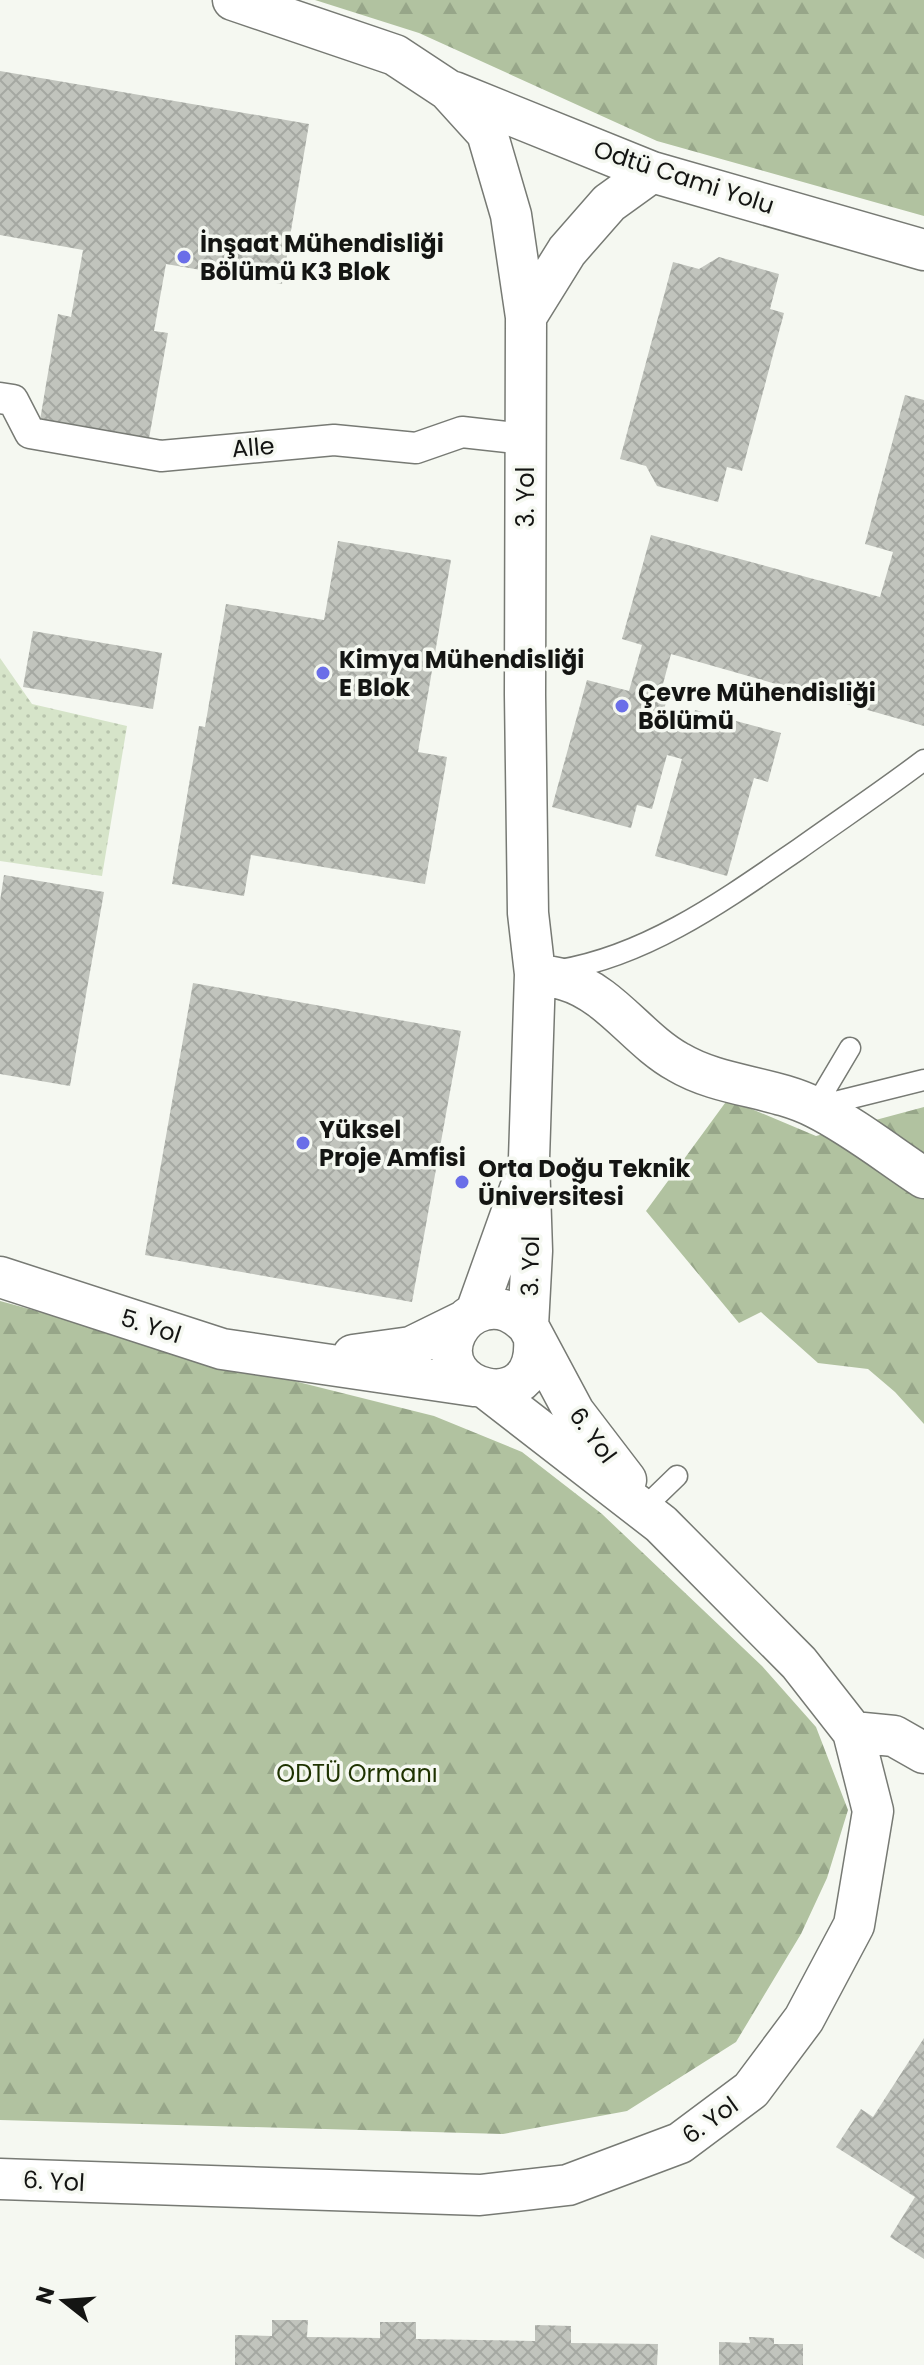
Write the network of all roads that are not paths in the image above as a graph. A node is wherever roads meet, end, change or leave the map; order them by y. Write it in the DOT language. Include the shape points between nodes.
graph roads {
  1 [pos="233,0"];
  2 [pos="448,90"];
  3 [pos="652,172"];
  4 [pos="924,250"];
  5 [pos="526,317"];
  6 [pos="0,398"];
  7 [pos="525,439"];
  8 [pos="924,760"];
  9 [pos="535,974"];
  10 [pos="850,1048"];
  11 [pos="924,1080"];
  12 [pos="815,1107"];
  13 [pos="529,1159"];
  14 [pos="924,1178"];
  15 [pos="0,1277"];
  16 [pos="470,1317"];
  17 [pos="531,1332"];
  18 [pos="306,1362"];
  19 [pos="481,1388"];
  20 [pos="677,1476"];
  21 [pos="654,1515"];
  22 [pos="853,1732"];
  23 [pos="924,1753"];
  24 [pos="0,2179"];
  1 -- 2 [label="street, 3. Yol" via="395,55"];
  2 -- 3 [label="street, Odtü Cami Yolu"];
  2 -- 5 [label="street, 3. Yol" via="487,133 511,215"];
  3 -- 4 [label="street, Odtü Cami Yolu"];
  3 -- 5 [label="street" via="609,203 567,251"];
  5 -- 7 [label="street, 3. Yol"];
  6 -- 7 [label="street, Alle" via="13,400 30,433 161,456 334,440 416,448 462,432"];
  7 -- 9 [label="street, 3. Yol" via="528,913"];
  8 -- 9 [label="lane" via="727,899 612,957"];
  9 -- 12 [label="street" via="586,990 646,1040 701,1074"];
  9 -- 13 [label="street, 3. Yol"];
  10 -- 12 [label="lane"];
  11 -- 12 [label="lane"];
  12 -- 14 [label="street"];
  13 -- 16 [label="street, 3. Yol"];
  13 -- 17 [label="street, 3. Yol"];
  15 -- 18 [label="street, 5. Yol" via="222,1349"];
  16 -- 17 [label="street" via="491,1308 505,1310"];
  16 -- 18 [label="street, 5. Yol" via="411,1347"];
  16 -- 19 [label="street" via="455,1336 455,1363 463,1377"];
  17 -- 19 [label="street" via="532,1365 525,1377 502,1390"];
  17 -- 21 [label="street, 6. Yol" via="574,1412"];
  18 -- 19 [label="street, 5. Yol"];
  19 -- 21 [label="street, 6. Yol"];
  20 -- 21 [label="lane"];
  21 -- 22 [label="street, 6. Yol" via="799,1663"];
  22 -- 23 [label="street" via="894,1736"];
  22 -- 24 [label="street, 6. Yol" via="873,1811 854,1925 804,2019 751,2090 680,2143 568,2185 480,2195"];
}
